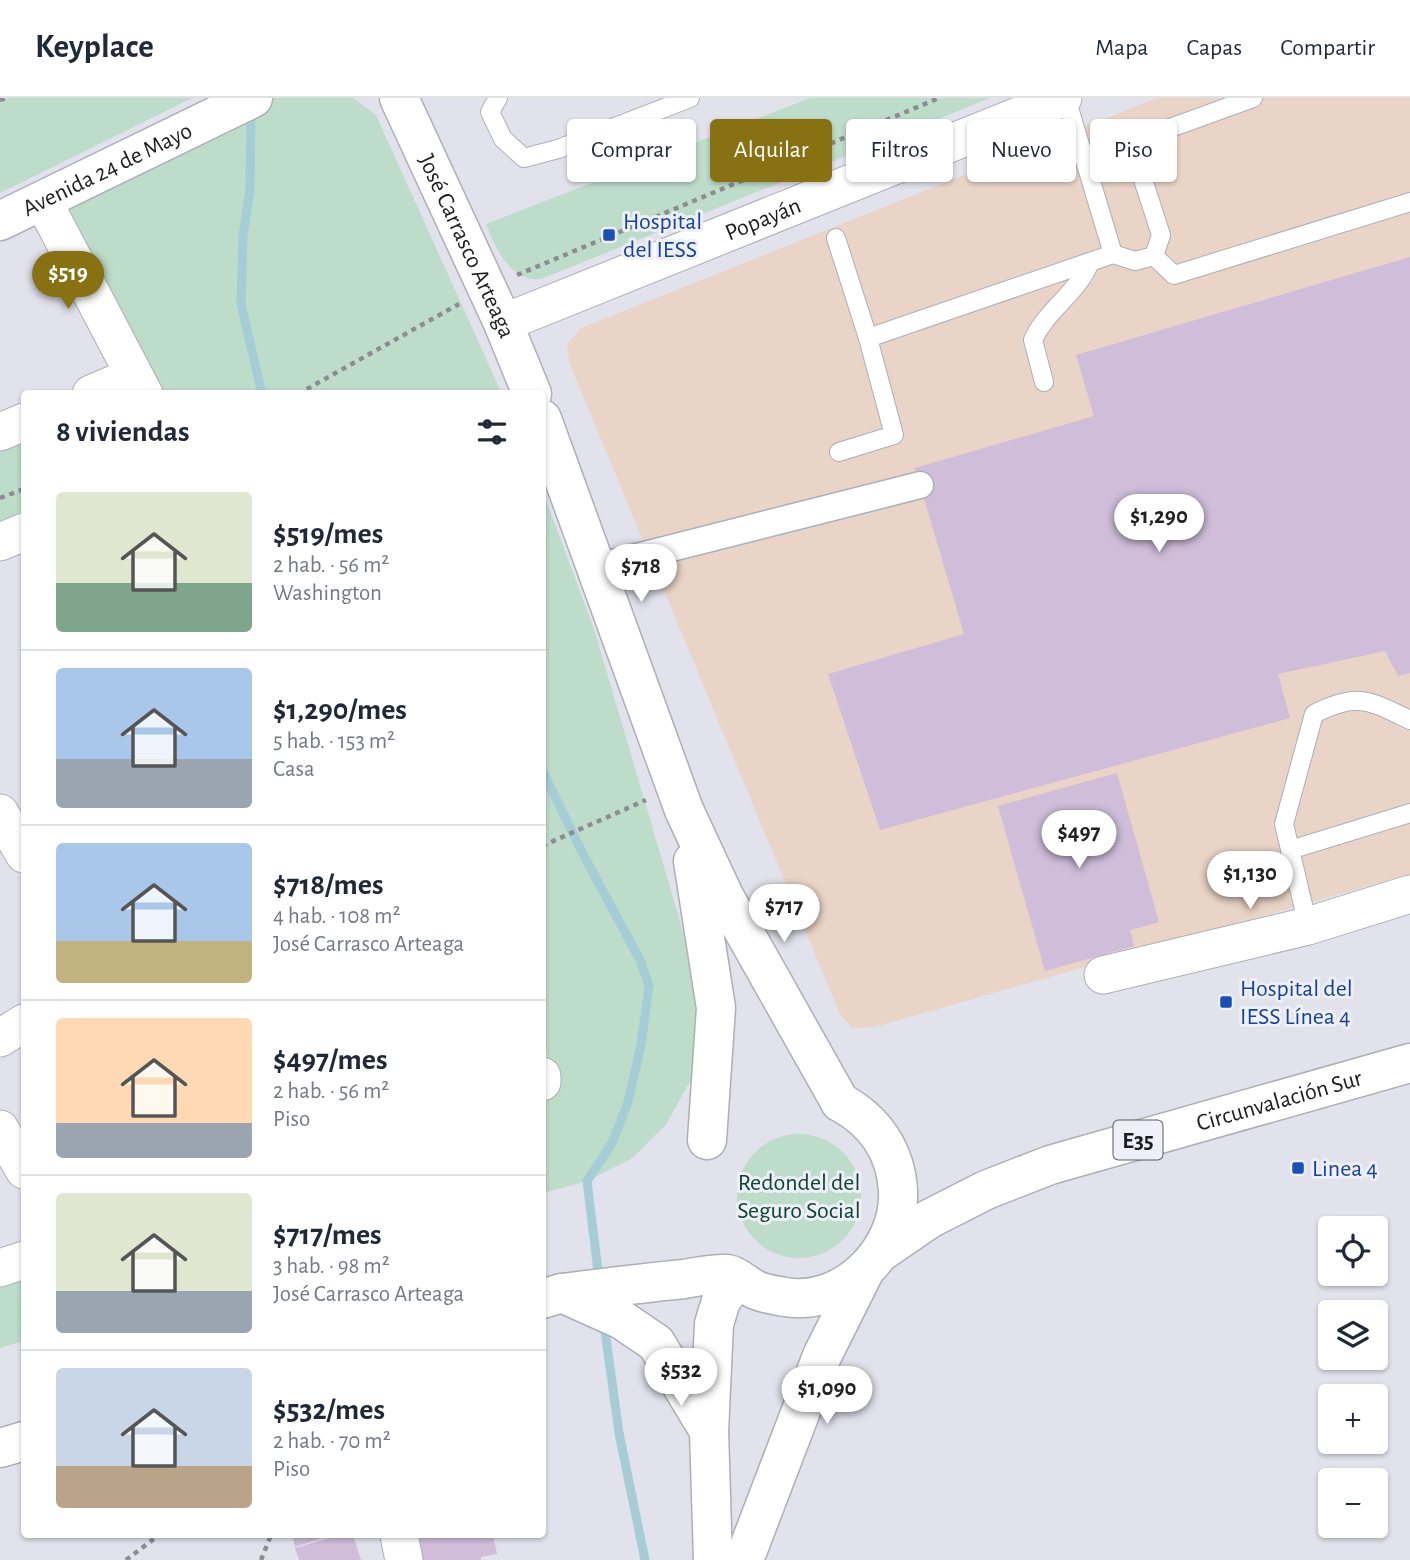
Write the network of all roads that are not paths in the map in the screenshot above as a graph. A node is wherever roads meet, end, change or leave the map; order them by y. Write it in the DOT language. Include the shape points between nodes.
graph roads {
  1 [pos="399,98"];
  2 [pos="498,98"];
  3 [pos="690,98"];
  4 [pos="1065,98"];
  5 [pos="1253,98"];
  6 [pos="244,103"];
  7 [pos="43,201"];
  8 [pos="1410,202"];
  9 [pos="0,221"];
  10 [pos="836,238"];
  11 [pos="1113,254"];
  12 [pos="1154,257"];
  13 [pos="1090,262"];
  14 [pos="503,323"];
  15 [pos="868,338"];
  16 [pos="1044,382"];
  17 [pos="139,385"];
  18 [pos="112,390"];
  19 [pos="530,390"];
  20 [pos="21,423"];
  21 [pos="546,430"];
  22 [pos="0,432"];
  23 [pos="839,452"];
  24 [pos="920,485"];
  25 [pos="597,567"];
  26 [pos="1410,720"];
  27 [pos="680,799"];
  28 [pos="0,813"];
  29 [pos="1410,813"];
  30 [pos="21,849"];
  31 [pos="1290,850"];
  32 [pos="1410,894"];
  33 [pos="1308,926"];
  34 [pos="1103,975"];
  35 [pos="21,1025"];
  36 [pos="0,1038"];
  37 [pos="1410,1063"];
  38 [pos="0,1129"];
  39 [pos="707,1140"];
  40 [pos="21,1165"];
  41 [pos="21,1261"];
  42 [pos="873,1262"];
  43 [pos="0,1268"];
  44 [pos="733,1277"];
  45 [pos="552,1296"];
  46 [pos="709,1432"];
  47 [pos="21,1442"];
  48 [pos="0,1448"];
  49 [pos="399,1538"];
  50 [pos="404,1560"];
  51 [pos="713,1560"];
  52 [pos="744,1560"];
  1 -- 14 [label="main road, José Carrasco Arteaga"];
  2 -- 3 [label="lane" via="490,112 503,139 524,158"];
  4 -- 11 [label="lane"];
  4 -- 14 [label="street, Popayán"];
  5 -- 12 [label="lane" via="1159,132 1142,143 1136,158 1161,235"];
  6 -- 7 [label="main road, Avenida 24 de Mayo"];
  7 -- 9 [label="main road, Avenida 24 de Mayo"];
  7 -- 17 [label="street"];
  8 -- 12 [label="lane" via="1174,275"];
  10 -- 15 [label="lane"];
  11 -- 12 [label="lane" via="1135,261"];
  11 -- 13 [label="lane"];
  13 -- 15 [label="lane"];
  13 -- 16 [label="lane" via="1082,281 1059,302 1033,340"];
  14 -- 19 [label="main road, José Carrasco Arteaga"];
  15 -- 23 [label="lane" via="894,435"];
  17 -- 18 [label="street"];
  20 -- 22 [label="street"];
  21 -- 25 [label="main road"];
  24 -- 25 [label="street"];
  25 -- 27 [label="main road"];
  26 -- 31 [label="lane" via="1368,699 1337,703 1314,714 1284,824"];
  27 -- 39 [label="main road" via="716,1008"];
  27 -- 42 [label="main road" via="724,896 840,1102 874,1127 889,1150 899,1202 893,1228"];
  28 -- 30 [label="street"];
  29 -- 31 [label="lane"];
  31 -- 33 [label="lane"];
  32 -- 33 [label="street"];
  33 -- 34 [label="street"];
  35 -- 36 [label="street"];
  37 -- 42 [label="main road, Circunvalación Sur / E35" via="1026,1173 929,1219"];
  38 -- 40 [label="street"];
  41 -- 43 [label="street"];
  42 -- 44 [label="main road, E35" via="852,1281 822,1295 789,1298 757,1291"];
  42 -- 52 [label="main road" via="822,1356"];
  44 -- 45 [label="main road"];
  44 -- 46 [label="main road" via="714,1324"];
  45 -- 46 [label="main road" via="622,1320 656,1343"];
  46 -- 51 [label="main road"];
  47 -- 48 [label="main road"];
  49 -- 50 [label="street"];
}
